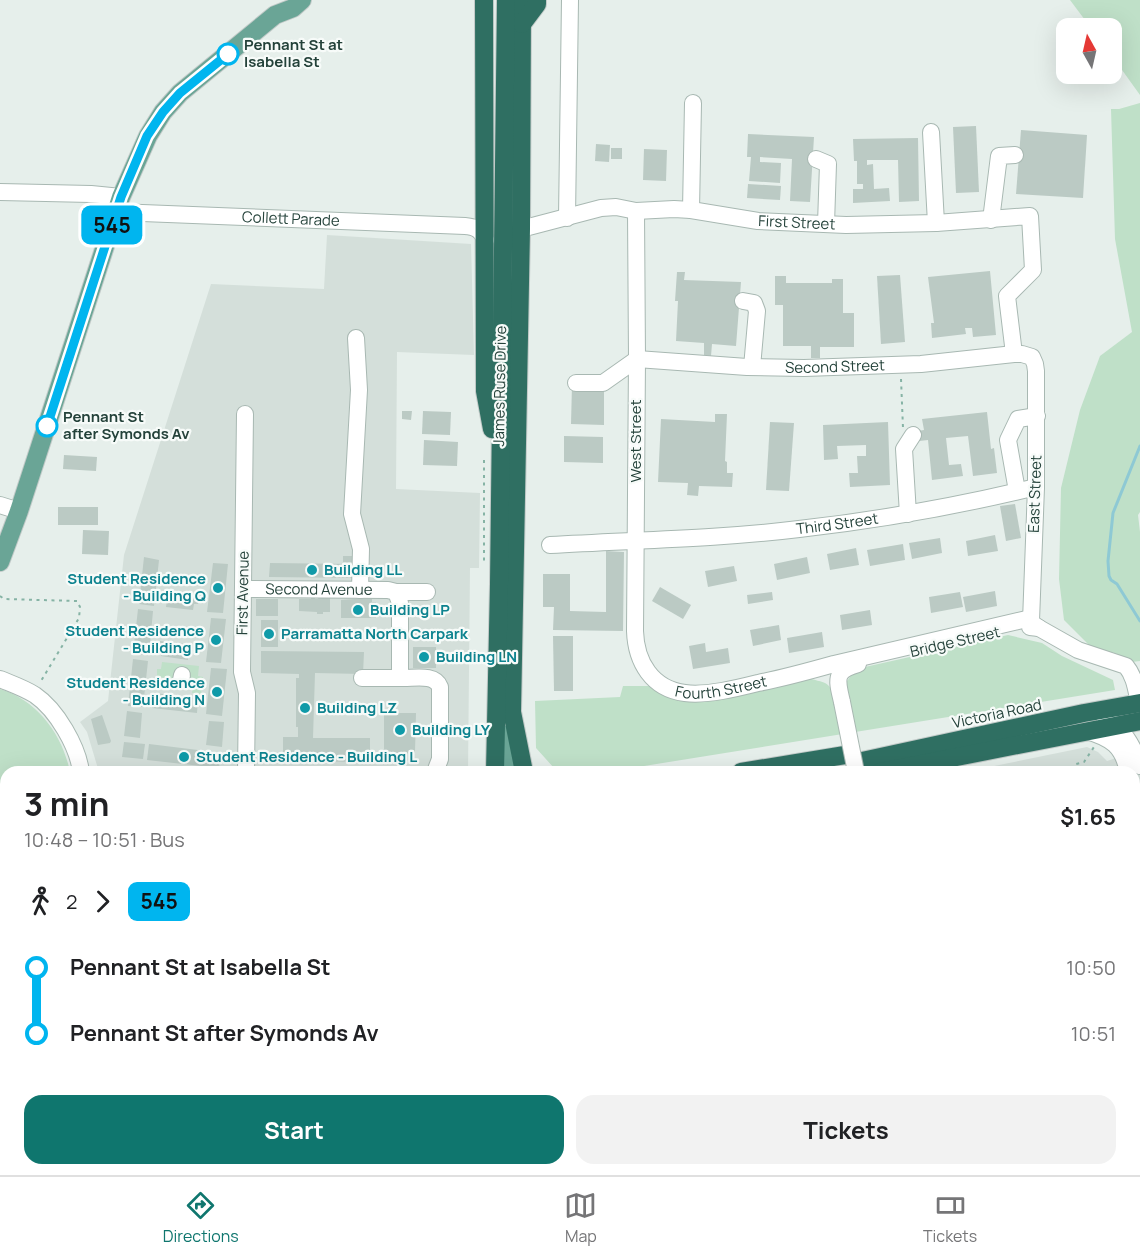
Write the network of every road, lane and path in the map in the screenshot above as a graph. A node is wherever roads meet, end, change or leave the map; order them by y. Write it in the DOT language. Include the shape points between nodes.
graph roads {
  1 [pos="302,0"];
  2 [pos="484,0"];
  3 [pos="506,0"];
  4 [pos="522,0"];
  5 [pos="537,0"];
  6 [pos="570,0"];
  7 [pos="279,7"];
  8 [pos="522,24"];
  9 [pos="693,103"];
  10 [pos="930,132"];
  11 [pos="1015,155"];
  12 [pos="816,159"];
  13 [pos="0,192"];
  14 [pos="119,204"];
  15 [pos="691,210"];
  16 [pos="636,211"];
  17 [pos="485,212"];
  18 [pos="567,218"];
  19 [pos="991,220"];
  20 [pos="936,223"];
  21 [pos="826,224"];
  22 [pos="465,226"];
  23 [pos="521,229"];
  24 [pos="486,240"];
  25 [pos="743,301"];
  26 [pos="356,338"];
  27 [pos="1014,354"];
  28 [pos="1032,357"];
  29 [pos="637,359"];
  30 [pos="901,364"];
  31 [pos="752,367"];
  32 [pos="576,383"];
  33 [pos="245,414"];
  34 [pos="1037,416"];
  35 [pos="908,432"];
  36 [pos="492,457"];
  37 [pos="1036,487"];
  38 [pos="1017,491"];
  39 [pos="0,505"];
  40 [pos="19,511"];
  41 [pos="908,514"];
  42 [pos="636,540"];
  43 [pos="550,546"];
  44 [pos="0,562"];
  45 [pos="484,564"];
  46 [pos="243,589"];
  47 [pos="360,590"];
  48 [pos="396,592"];
  49 [pos="427,592"];
  50 [pos="0,596"];
  51 [pos="1035,623"];
  52 [pos="645,669"];
  53 [pos="806,673"];
  54 [pos="362,678"];
  55 [pos="404,678"];
  56 [pos="0,679"];
  57 [pos="39,684"];
  58 [pos="1138,708"];
  59 [pos="512,712"];
  60 [pos="1088,730"];
  61 [pos="1115,734"];
  62 [pos="944,760"];
  63 [pos="854,761"];
  64 [pos="79,766"];
  65 [pos="246,766"];
  66 [pos="437,766"];
  67 [pos="493,766"];
  68 [pos="511,766"];
  69 [pos="523,766"];
  70 [pos="803,766"];
  71 [pos="832,766"];
  72 [pos="912,766"];
  73 [pos="927,766"];
  74 [pos="1075,766"];
  75 [pos="1126,766"];
  76 [pos="1140,766"];
  1 -- 7 [label="main road" via="293,8"];
  2 -- 17 [label="highway"];
  3 -- 36 [label="highway, James Ruse Drive" via="505,148"];
  4 -- 8 [label="highway, James Ruse Drive"];
  5 -- 8 [label="highway"];
  6 -- 18 [label="street"];
  7 -- 14 [label="main road" via="163,112 147,136"];
  8 -- 23 [label="highway, James Ruse Drive"];
  9 -- 15 [label="street"];
  10 -- 20 [label="street"];
  11 -- 19 [label="street" via="999,156"];
  12 -- 21 [label="street" via="828,164"];
  13 -- 14 [label="street, Collett Parade" via="91,194"];
  14 -- 22 [label="street, Collett Parade"];
  14 -- 40 [label="main road"];
  15 -- 16 [label="street, First Street"];
  15 -- 21 [label="street, First Street" via="758,221"];
  16 -- 18 [label="street, First Street" via="602,208"];
  16 -- 29 [label="street, West Street"];
  17 -- 22 [label="street" via="479,223"];
  17 -- 24 [label="highway"];
  18 -- 23 [label="street, First Street"];
  19 -- 20 [label="street, First Street"];
  19 -- 27 [label="street, First Street" via="1030,216 1032,270 1007,296"];
  20 -- 21 [label="street, First Street"];
  22 -- 24 [label="street" via="476,227"];
  23 -- 59 [label="highway, James Ruse Drive"];
  24 -- 36 [label="highway" via="485,391 496,447"];
  25 -- 31 [label="street" via="754,303 757,310"];
  26 -- 47 [label="street" via="359,390 352,514 361,549"];
  27 -- 28 [label="street, Second Street"];
  27 -- 30 [label="street, Second Street"];
  28 -- 34 [label="street, East Street"];
  29 -- 31 [label="street, Second Street"];
  29 -- 32 [label="street" via="603,383"];
  29 -- 42 [label="street, West Street"];
  30 -- 31 [label="street, Second Street"];
  30 -- 35 [label="path"];
  33 -- 46 [label="street, First Avenue"];
  34 -- 37 [label="street, East Street"];
  34 -- 38 [label="street" via="1018,419 1008,440"];
  35 -- 41 [label="street" via="904,449"];
  36 -- 45 [label="path"];
  36 -- 67 [label="highway, James Ruse Drive"];
  37 -- 38 [label="street, Third Street"];
  37 -- 51 [label="street, East Street" via="1032,575"];
  38 -- 41 [label="street, Third Street"];
  39 -- 40 [label="street"];
  40 -- 44 [label="main road"];
  41 -- 42 [label="street, Third Street" via="797,530"];
  42 -- 43 [label="street, Third Street"];
  42 -- 52 [label="street, West Street" via="635,646"];
  46 -- 47 [label="street, Second Avenue"];
  46 -- 65 [label="street, First Avenue"];
  47 -- 48 [label="street, Second Avenue"];
  48 -- 49 [label="street, Second Avenue"];
  48 -- 55 [label="street" via="400,603 400,672"];
  50 -- 57 [label="path" via="77,601 80,607 79,618"];
  51 -- 53 [label="street, Bridge Street"];
  51 -- 58 [label="street" via="1078,650 1126,666 1133,678"];
  51 -- 63 [label="street, Bridge Street, bridge" via="848,667 841,672 838,679"];
  52 -- 53 [label="street, Fourth Street" via="667,688 685,694 728,690"];
  54 -- 55 [label="street"];
  55 -- 66 [label="street" via="439,683"];
  56 -- 64 [label="street" via="36,696 50,710 69,737"];
  58 -- 60 [label="highway, Victoria Road"];
  58 -- 61 [label="highway, Victoria Road"];
  59 -- 68 [label="main road, James Ruse Drive"];
  59 -- 69 [label="highway"];
  60 -- 61 [label="highway, Victoria Road"];
  60 -- 62 [label="highway, Victoria Road"];
  60 -- 63 [label="highway, Victoria Road" via="958,741 929,739"];
  60 -- 74 [label="path" via="1084,762"];
  61 -- 75 [label="street"];
  61 -- 76 [label="street" via="1129,741"];
  62 -- 72 [label="highway, Victoria Road"];
  62 -- 73 [label="main road"];
  63 -- 70 [label="highway"];
  63 -- 71 [label="highway"];
}
